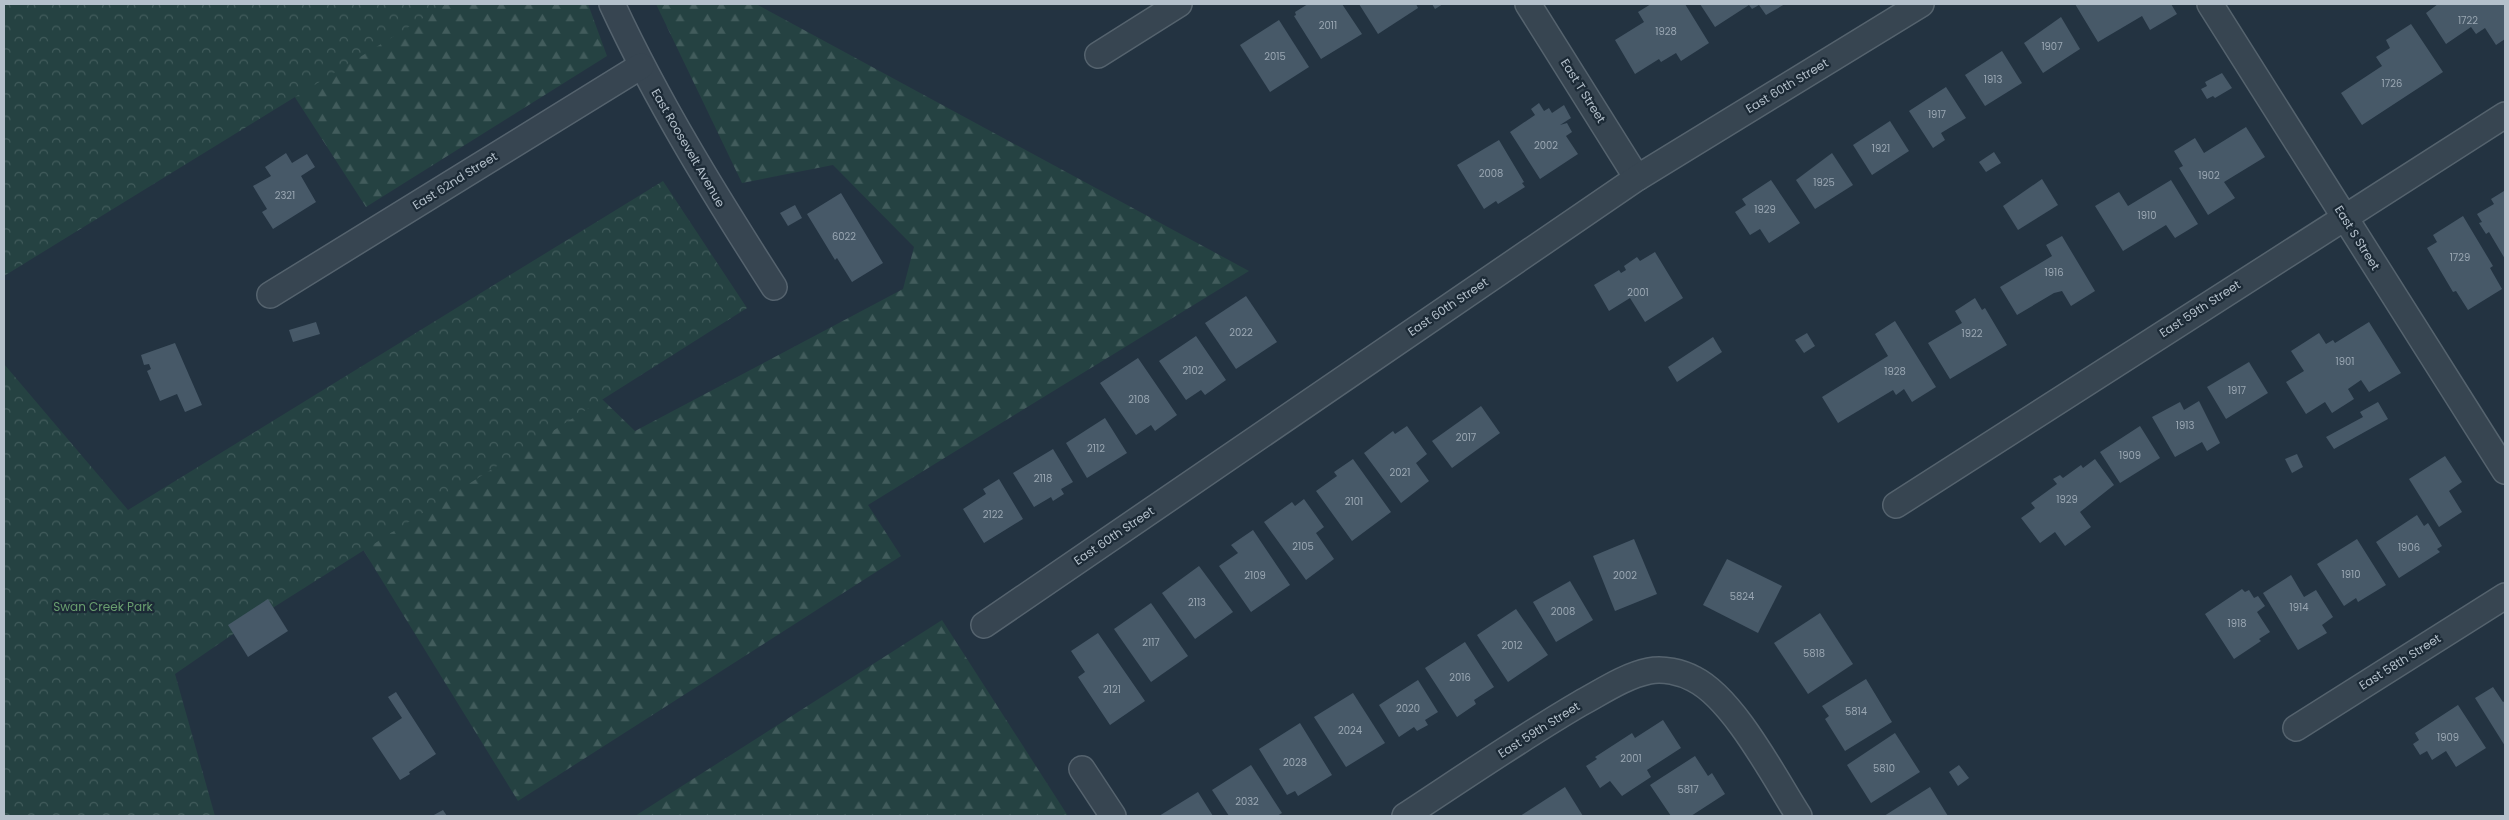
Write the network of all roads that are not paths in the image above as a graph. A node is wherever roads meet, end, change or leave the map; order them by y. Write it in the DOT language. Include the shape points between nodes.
graph roads {
  1 [pos="612,4"];
  2 [pos="1179,4"];
  3 [pos="1528,4"];
  4 [pos="1921,4"];
  5 [pos="2210,4"];
  6 [pos="1098,55"];
  7 [pos="641,66"];
  8 [pos="2505,116"];
  9 [pos="1637,178"];
  10 [pos="2344,217"];
  11 [pos="774,287"];
  12 [pos="270,295"];
  13 [pos="2505,471"];
  14 [pos="1896,504"];
  15 [pos="2505,596"];
  16 [pos="984,625"];
  17 [pos="2296,728"];
  18 [pos="1082,768"];
  19 [pos="1113,816"];
  20 [pos="1405,816"];
  21 [pos="1799,816"];
  1 -- 7 [label="street, East Roosevelt Avenue"];
  2 -- 6 [label="street"];
  3 -- 9 [label="street, East T Street"];
  4 -- 9 [label="street, East 60th Street"];
  5 -- 10 [label="street, East S Street"];
  7 -- 11 [label="street, East Roosevelt Avenue" via="715,195"];
  7 -- 12 [label="street, East 62nd Street"];
  8 -- 10 [label="street, East 59th Street"];
  9 -- 16 [label="street, East 60th Street"];
  10 -- 13 [label="street, East S Street"];
  10 -- 14 [label="street, East 59th Street"];
  15 -- 17 [label="street, East 58th Street"];
  18 -- 19 [label="street"];
  20 -- 21 [label="street, East 59th Street" via="1544,725 1614,684 1652,670 1682,674 1706,687 1731,712"];
}
